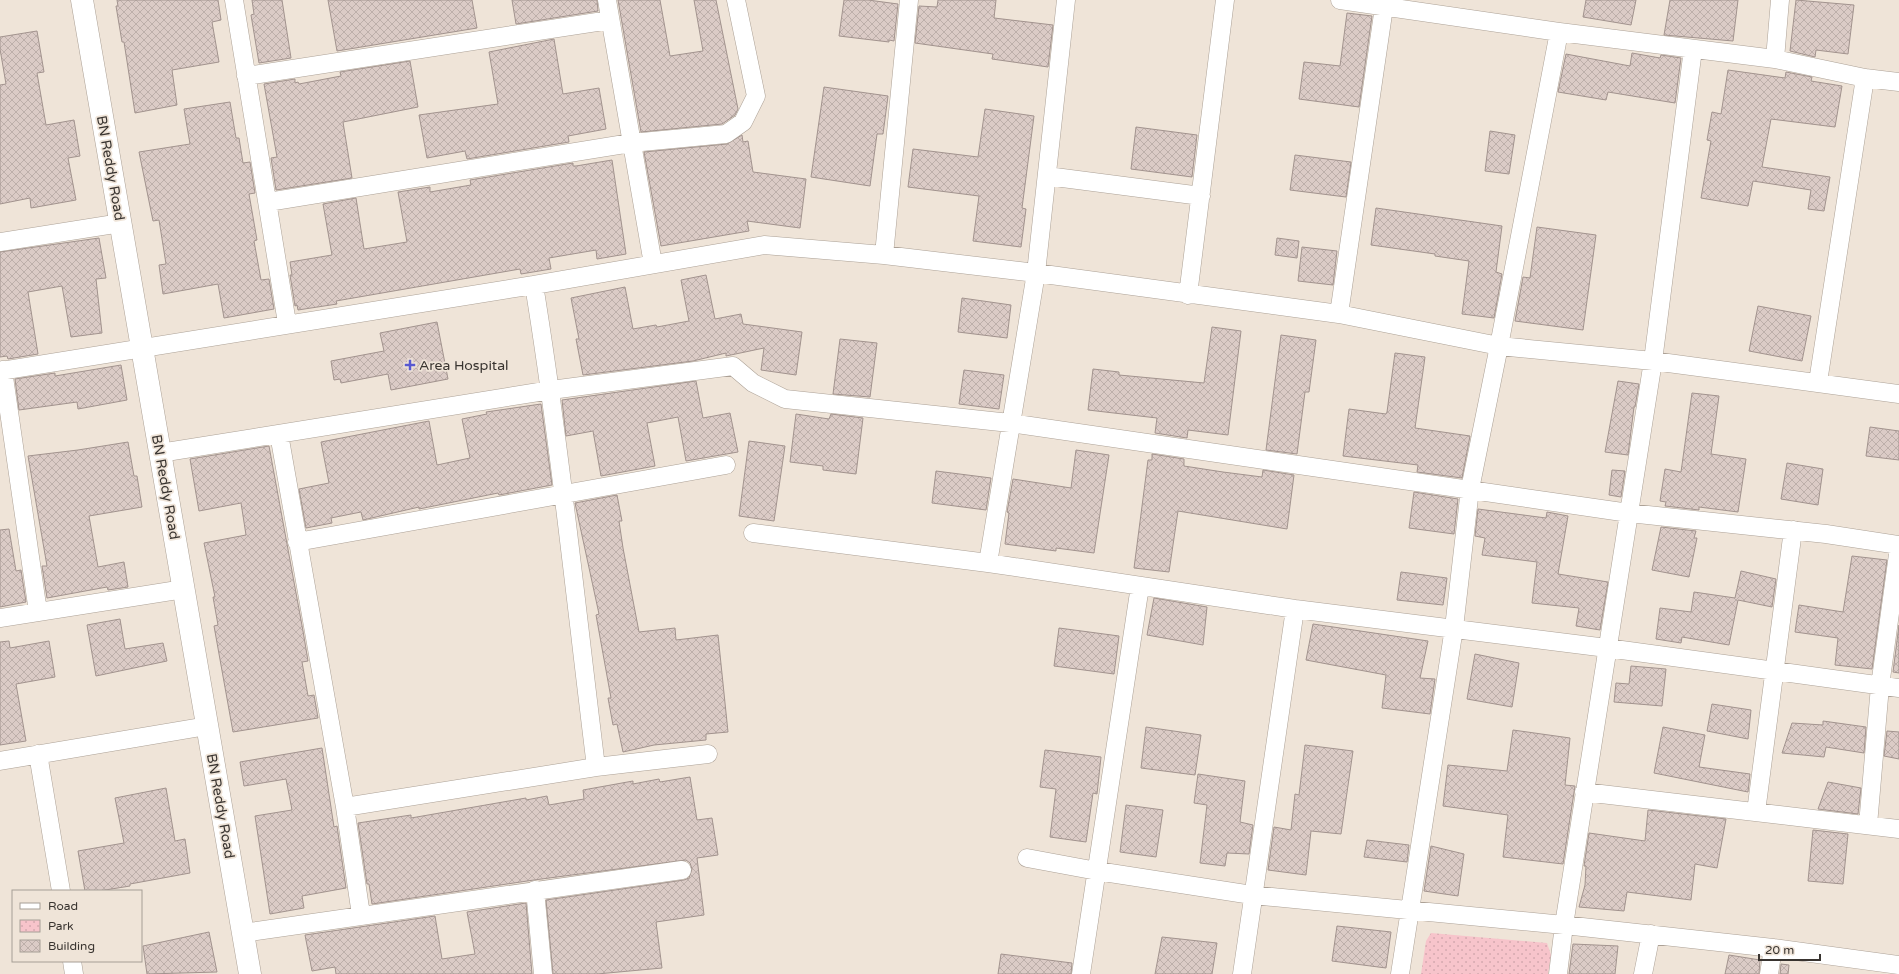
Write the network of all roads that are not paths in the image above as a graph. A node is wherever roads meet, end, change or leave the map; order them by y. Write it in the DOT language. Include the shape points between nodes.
graph roads {
  1 [pos="82,0"];
  2 [pos="234,0"];
  3 [pos="607,0"];
  4 [pos="736,0"];
  5 [pos="910,0"];
  6 [pos="1066,0"];
  7 [pos="1225,0"];
  8 [pos="1337,0"];
  9 [pos="1340,0"];
  10 [pos="1780,0"];
  11 [pos="1384,6"];
  12 [pos="610,20"];
  13 [pos="1559,32"];
  14 [pos="1693,49"];
  15 [pos="1775,59"];
  16 [pos="246,76"];
  17 [pos="1865,78"];
  18 [pos="1899,82"];
  19 [pos="631,143"];
  20 [pos="1047,176"];
  21 [pos="1201,196"];
  22 [pos="268,202"];
  23 [pos="121,223"];
  24 [pos="0,242"];
  25 [pos="884,255"];
  26 [pos="653,264"];
  27 [pos="1036,273"];
  28 [pos="534,285"];
  29 [pos="1188,295"];
  30 [pos="1339,314"];
  31 [pos="287,323"];
  32 [pos="1499,346"];
  33 [pos="142,348"];
  34 [pos="1653,361"];
  35 [pos="2,370"];
  36 [pos="1818,382"];
  37 [pos="551,390"];
  38 [pos="1899,394"];
  39 [pos="1010,423"];
  40 [pos="279,434"];
  41 [pos="160,453"];
  42 [pos="726,465"];
  43 [pos="1470,489"];
  44 [pos="562,493"];
  45 [pos="1629,513"];
  46 [pos="1793,530"];
  47 [pos="753,533"];
  48 [pos="297,542"];
  49 [pos="1899,546"];
  50 [pos="988,563"];
  51 [pos="1140,586"];
  52 [pos="184,589"];
  53 [pos="1295,609"];
  54 [pos="38,612"];
  55 [pos="0,618"];
  56 [pos="1454,628"];
  57 [pos="1607,648"];
  58 [pos="1775,670"];
  59 [pos="1880,686"];
  60 [pos="1899,688"];
  61 [pos="207,726"];
  62 [pos="38,754"];
  63 [pos="708,754"];
  64 [pos="0,761"];
  65 [pos="596,767"];
  66 [pos="1584,792"];
  67 [pos="345,807"];
  68 [pos="1756,812"];
  69 [pos="1868,825"];
  70 [pos="1899,829"];
  71 [pos="1028,858"];
  72 [pos="682,870"];
  73 [pos="1096,872"];
  74 [pos="61,890"];
  75 [pos="535,890"];
  76 [pos="1252,895"];
  77 [pos="1409,911"];
  78 [pos="361,915"];
  79 [pos="1564,925"];
  80 [pos="243,933"];
  81 [pos="1651,934"];
  82 [pos="1773,948"];
  83 [pos="72,962"];
  84 [pos="1899,965"];
  85 [pos="74,974"];
  86 [pos="250,974"];
  87 [pos="543,974"];
  88 [pos="1081,974"];
  89 [pos="1242,974"];
  90 [pos="1400,974"];
  91 [pos="1558,974"];
  92 [pos="1643,974"];
  93 [pos="1768,974"];
  1 -- 23 [label="street, BN Reddy Road"];
  2 -- 16 [label="street"];
  3 -- 12 [label="street"];
  4 -- 19 [label="street" via="756,96 743,122 726,134"];
  5 -- 25 [label="street"];
  6 -- 20 [label="street"];
  7 -- 21 [label="street"];
  8 -- 9 [label="street"];
  9 -- 11 [label="street"];
  10 -- 15 [label="street"];
  11 -- 13 [label="street"];
  11 -- 30 [label="street"];
  12 -- 16 [label="street"];
  12 -- 19 [label="street"];
  13 -- 14 [label="street"];
  13 -- 32 [label="street"];
  14 -- 15 [label="street"];
  14 -- 34 [label="street"];
  15 -- 17 [label="street"];
  16 -- 22 [label="street"];
  17 -- 18 [label="street"];
  17 -- 36 [label="street"];
  19 -- 22 [label="street"];
  19 -- 26 [label="street"];
  20 -- 21 [label="street"];
  20 -- 27 [label="street"];
  21 -- 29 [label="street"];
  22 -- 31 [label="street"];
  23 -- 24 [label="street"];
  23 -- 33 [label="street, BN Reddy Road"];
  25 -- 26 [label="street" via="764,245"];
  25 -- 27 [label="street"];
  26 -- 28 [label="street"];
  27 -- 29 [label="street"];
  27 -- 39 [label="street"];
  28 -- 31 [label="street"];
  28 -- 37 [label="street"];
  29 -- 30 [label="street"];
  30 -- 32 [label="street"];
  31 -- 33 [label="street"];
  32 -- 34 [label="street"];
  32 -- 43 [label="street"];
  33 -- 35 [label="street"];
  33 -- 41 [label="street, BN Reddy Road"];
  34 -- 36 [label="street"];
  34 -- 45 [label="street"];
  35 -- 54 [label="street"];
  36 -- 38 [label="street"];
  37 -- 39 [label="street" via="733,366 753,383 785,399"];
  37 -- 40 [label="street"];
  37 -- 44 [label="street"];
  39 -- 43 [label="street"];
  39 -- 50 [label="street"];
  40 -- 41 [label="street"];
  40 -- 48 [label="street"];
  41 -- 52 [label="street, BN Reddy Road"];
  42 -- 44 [label="street"];
  43 -- 45 [label="street"];
  43 -- 56 [label="street"];
  44 -- 48 [label="street"];
  44 -- 65 [label="street"];
  45 -- 46 [label="street"];
  45 -- 57 [label="street"];
  46 -- 49 [label="street"];
  46 -- 58 [label="street"];
  47 -- 50 [label="street"];
  48 -- 67 [label="street"];
  49 -- 59 [label="street"];
  50 -- 51 [label="street"];
  51 -- 53 [label="street"];
  51 -- 73 [label="street"];
  52 -- 54 [label="street"];
  52 -- 61 [label="street, BN Reddy Road"];
  53 -- 56 [label="street"];
  53 -- 76 [label="street"];
  54 -- 55 [label="street"];
  56 -- 57 [label="street"];
  56 -- 77 [label="street"];
  57 -- 58 [label="street"];
  57 -- 66 [label="street"];
  58 -- 59 [label="street"];
  58 -- 68 [label="street"];
  59 -- 60 [label="street"];
  59 -- 69 [label="street"];
  61 -- 62 [label="street"];
  61 -- 80 [label="street, BN Reddy Road"];
  62 -- 64 [label="street"];
  62 -- 74 [label="street"];
  63 -- 65 [label="street"];
  65 -- 67 [label="street"];
  66 -- 68 [label="street"];
  66 -- 79 [label="street"];
  67 -- 78 [label="street"];
  68 -- 69 [label="street"];
  69 -- 70 [label="street"];
  71 -- 73 [label="street"];
  72 -- 75 [label="street"];
  73 -- 76 [label="street"];
  73 -- 88 [label="street"];
  75 -- 78 [label="street"];
  75 -- 87 [label="street"];
  76 -- 77 [label="street"];
  76 -- 89 [label="street"];
  77 -- 79 [label="street"];
  77 -- 90 [label="street"];
  78 -- 80 [label="street"];
  79 -- 81 [label="street"];
  79 -- 91 [label="street"];
  80 -- 86 [label="street, BN Reddy Road"];
  81 -- 82 [label="street"];
  81 -- 92 [label="street"];
  82 -- 84 [label="street"];
  82 -- 93 [label="street"];
  83 -- 85 [label="street"];
}
